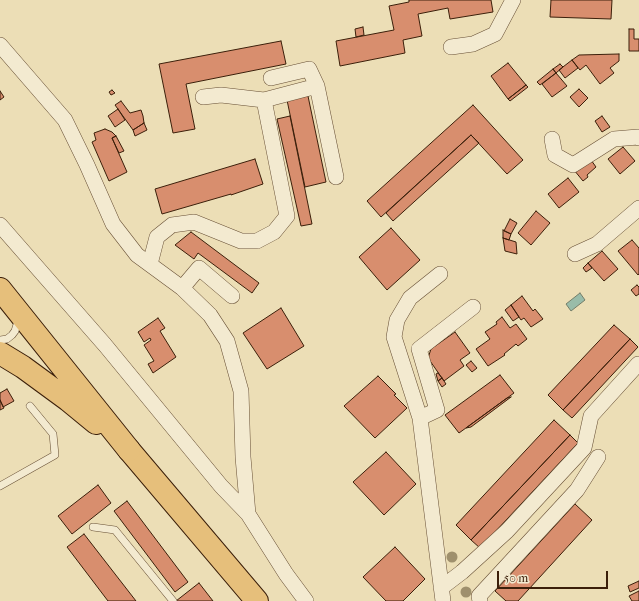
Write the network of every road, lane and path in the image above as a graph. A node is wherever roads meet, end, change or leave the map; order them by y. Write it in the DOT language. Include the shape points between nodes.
graph roads {
  1 [pos="512,0"];
  2 [pos="0,45"];
  3 [pos="451,47"];
  4 [pos="271,78"];
  5 [pos="317,86"];
  6 [pos="203,97"];
  7 [pos="264,100"];
  8 [pos="639,138"];
  9 [pos="552,139"];
  10 [pos="336,177"];
  11 [pos="639,208"];
  12 [pos="0,225"];
  13 [pos="575,254"];
  14 [pos="150,264"];
  15 [pos="440,274"];
  16 [pos="182,288"];
  17 [pos="0,289"];
  18 [pos="232,296"];
  19 [pos="473,307"];
  20 [pos="20,313"];
  21 [pos="0,340"];
  22 [pos="0,353"];
  23 [pos="638,364"];
  24 [pos="30,406"];
  25 [pos="420,418"];
  26 [pos="129,450"];
  27 [pos="598,457"];
  28 [pos="0,486"];
  29 [pos="248,514"];
  30 [pos="93,526"];
  31 [pos="442,595"];
  32 [pos="173,601"];
  33 [pos="257,601"];
  34 [pos="306,601"];
  35 [pos="480,601"];
  1 -- 3 [label="street" via="495,34 473,44"];
  2 -- 14 [label="street" via="65,120 113,224 137,255"];
  4 -- 5 [label="street" via="310,69"];
  5 -- 7 [label="street"];
  5 -- 10 [label="street"];
  6 -- 7 [label="street" via="221,95"];
  7 -- 14 [label="street" via="287,216 274,232 257,241 241,241 194,222 172,225 157,237"];
  8 -- 9 [label="street" via="614,139 573,165 555,155"];
  11 -- 13 [label="street" via="597,244"];
  12 -- 29 [label="street" via="105,345 221,486"];
  14 -- 16 [label="street"];
  15 -- 25 [label="street" via="410,298 397,320 394,337"];
  16 -- 18 [label="street" via="199,268"];
  16 -- 29 [label="street" via="210,316 227,341 241,391"];
  17 -- 20 [label="main road"];
  19 -- 25 [label="street" via="418,349 437,410"];
  20 -- 21 [label="lane" via="15,331 7,339"];
  20 -- 26 [label="main road"];
  22 -- 26 [label="main road" via="68,400"];
  23 -- 31 [label="street" via="591,416 584,448 507,531 462,572"];
  24 -- 28 [label="lane" via="53,434 56,455"];
  25 -- 31 [label="street"];
  26 -- 33 [label="main road"];
  27 -- 35 [label="street" via="577,490 478,596"];
  29 -- 34 [label="street"];
  30 -- 32 [label="lane" via="115,530"];
}
